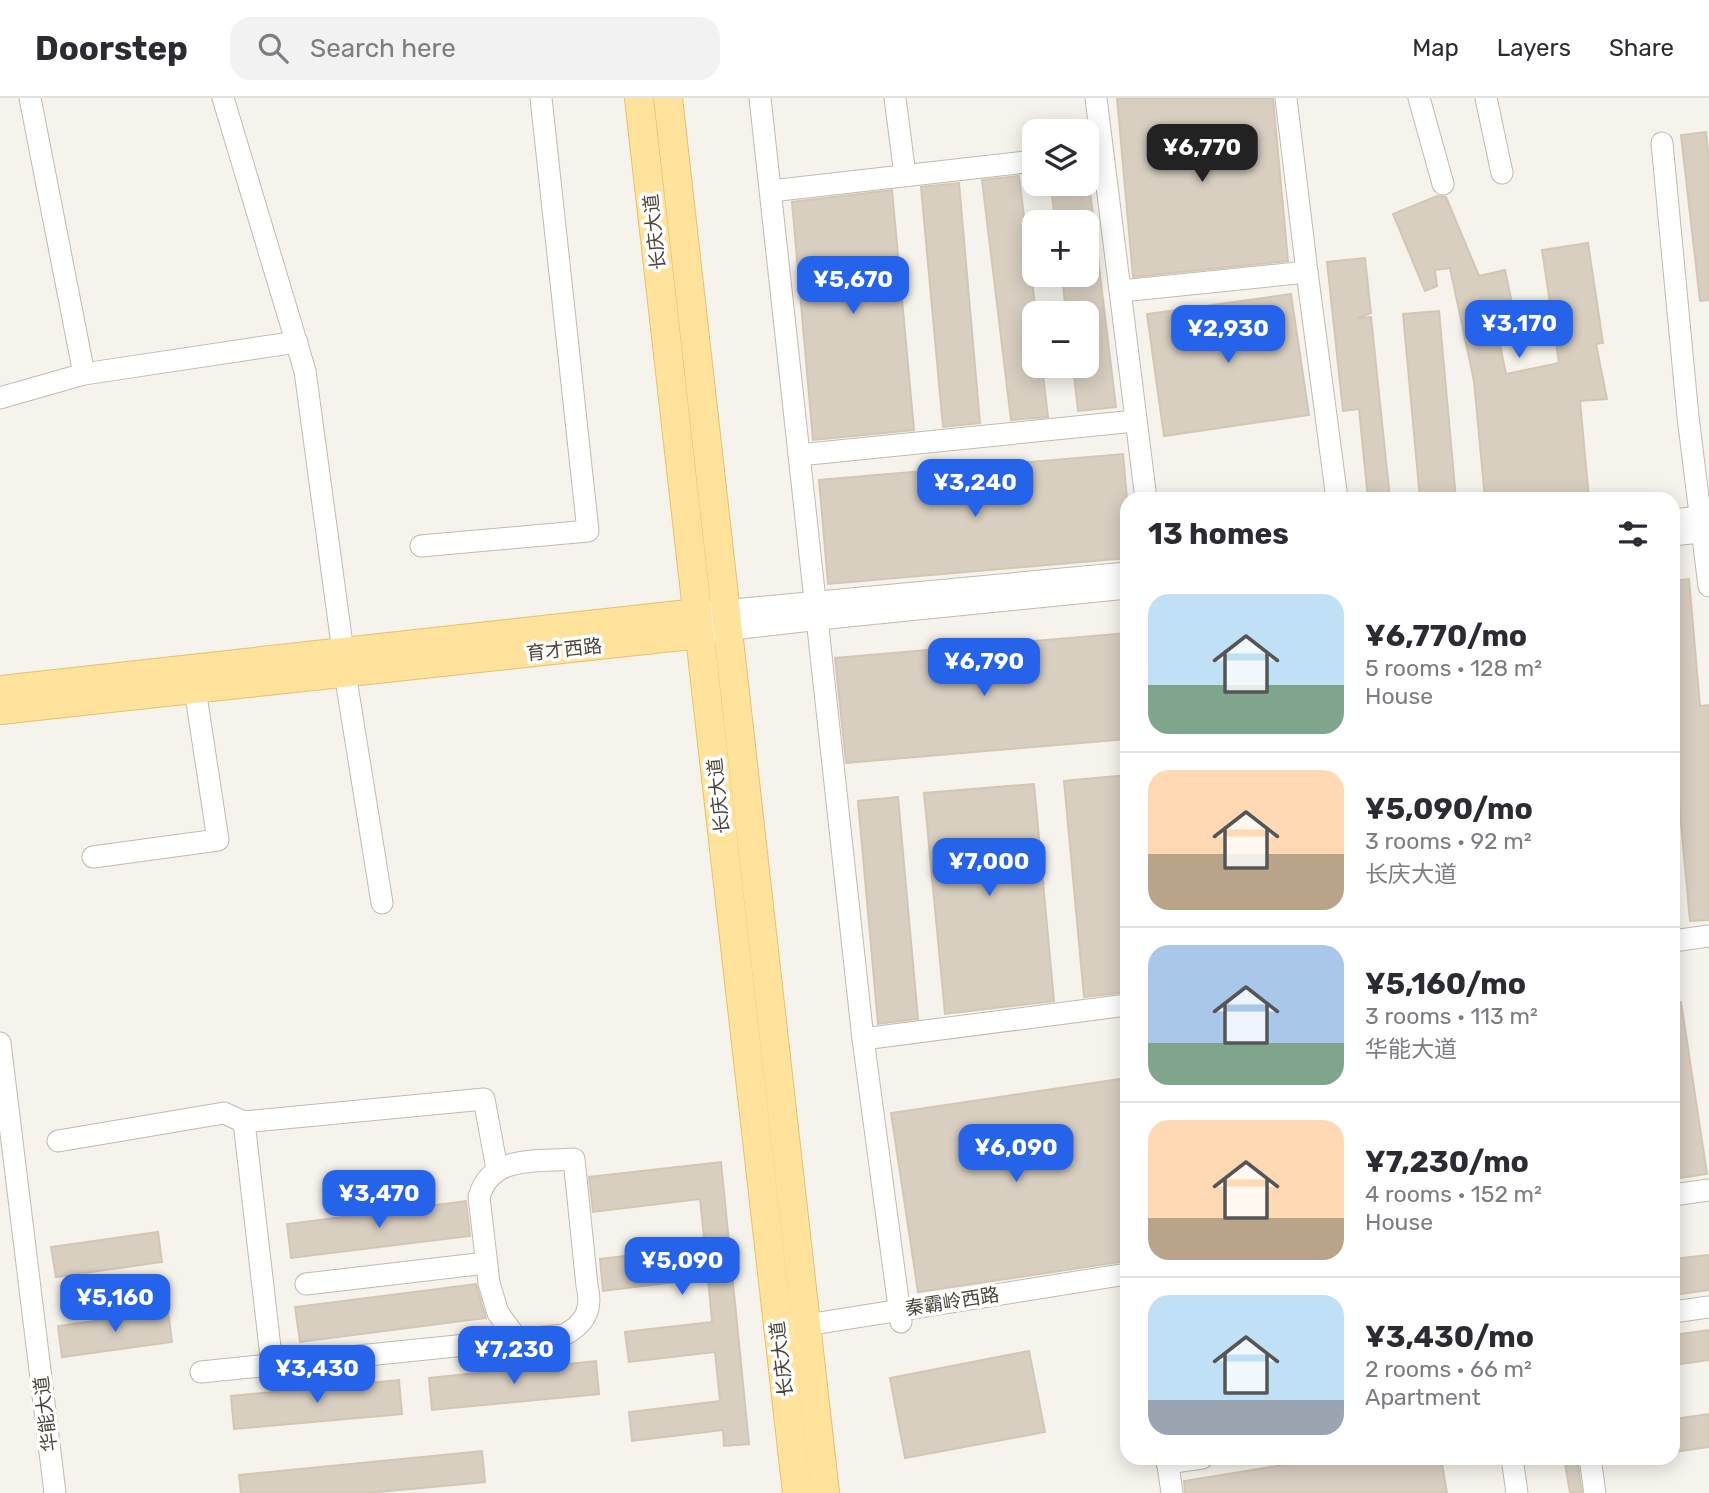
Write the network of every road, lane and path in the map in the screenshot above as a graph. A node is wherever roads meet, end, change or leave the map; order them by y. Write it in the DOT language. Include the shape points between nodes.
graph roads {
  1 [pos="30,98"];
  2 [pos="223,98"];
  3 [pos="541,98"];
  4 [pos="639,98"];
  5 [pos="668,98"];
  6 [pos="760,98"];
  7 [pos="895,98"];
  8 [pos="1097,98"];
  9 [pos="1286,98"];
  10 [pos="1419,98"];
  11 [pos="1486,98"];
  12 [pos="1096,119"];
  13 [pos="1662,143"];
  14 [pos="1022,162"];
  15 [pos="1502,173"];
  16 [pos="1099,175"];
  17 [pos="905,176"];
  18 [pos="1443,184"];
  19 [pos="771,191"];
  20 [pos="1307,272"];
  21 [pos="1121,291"];
  22 [pos="296,342"];
  23 [pos="84,374"];
  24 [pos="0,398"];
  25 [pos="1135,421"];
  26 [pos="799,455"];
  27 [pos="1145,492"];
  28 [pos="1336,492"];
  29 [pos="1680,521"];
  30 [pos="1705,524"];
  31 [pos="1680,533"];
  32 [pos="421,546"];
  33 [pos="1120,574"];
  34 [pos="1709,586"];
  35 [pos="1120,589"];
  36 [pos="816,611"];
  37 [pos="727,620"];
  38 [pos="698,624"];
  39 [pos="344,662"];
  40 [pos="195,689"];
  41 [pos="0,690"];
  42 [pos="0,710"];
  43 [pos="93,857"];
  44 [pos="382,903"];
  45 [pos="1709,936"];
  46 [pos="1680,940"];
  47 [pos="1120,1005"];
  48 [pos="863,1039"];
  49 [pos="0,1043"];
  50 [pos="244,1122"];
  51 [pos="0,1132"];
  52 [pos="58,1141"];
  53 [pos="497,1169"];
  54 [pos="1709,1190"];
  55 [pos="1680,1194"];
  56 [pos="1709,1201"];
  57 [pos="1680,1206"];
  58 [pos="486,1263"];
  59 [pos="1120,1275"];
  60 [pos="306,1284"];
  61 [pos="1120,1287"];
  62 [pos="1709,1307"];
  63 [pos="1680,1311"];
  64 [pos="900,1315"];
  65 [pos="806,1331"];
  66 [pos="778,1335"];
  67 [pos="517,1339"];
  68 [pos="272,1365"];
  69 [pos="201,1372"];
  70 [pos="1168,1465"];
  71 [pos="1513,1465"];
  72 [pos="1591,1465"];
  73 [pos="44,1493"];
  74 [pos="55,1493"];
  75 [pos="797,1493"];
  76 [pos="825,1493"];
  77 [pos="1172,1493"];
  78 [pos="1517,1493"];
  79 [pos="1595,1493"];
  1 -- 23 [label="street"];
  2 -- 22 [label="street"];
  3 -- 32 [label="street" via="588,531"];
  4 -- 38 [label="main road, 长庆大道"];
  5 -- 37 [label="main road, 长庆大道"];
  6 -- 19 [label="street"];
  7 -- 17 [label="street"];
  8 -- 12 [label="street"];
  9 -- 20 [label="street"];
  10 -- 18 [label="street"];
  11 -- 15 [label="street"];
  13 -- 30 [label="street" via="1688,417"];
  14 -- 17 [label="street"];
  16 -- 21 [label="street"];
  17 -- 19 [label="street"];
  19 -- 26 [label="street"];
  20 -- 21 [label="street"];
  20 -- 28 [label="street"];
  21 -- 25 [label="street"];
  22 -- 23 [label="street"];
  22 -- 39 [label="street" via="305,370"];
  23 -- 24 [label="street"];
  25 -- 26 [label="street"];
  25 -- 27 [label="street"];
  26 -- 36 [label="street"];
  29 -- 30 [label="street"];
  30 -- 31 [label="street"];
  30 -- 34 [label="street"];
  33 -- 36 [label="street, 育才西路"];
  35 -- 36 [label="street, 育才西路"];
  36 -- 37 [label="street, 育才西路"];
  36 -- 48 [label="street"];
  37 -- 38 [label="street, 育才西路"];
  37 -- 65 [label="main road, 长庆大道"];
  38 -- 39 [label="main road, 育才西路"];
  38 -- 66 [label="main road, 长庆大道"];
  39 -- 40 [label="main road, 育才西路"];
  39 -- 41 [label="main road, 育才西路"];
  39 -- 44 [label="street"];
  40 -- 42 [label="main road, 育才西路"];
  40 -- 43 [label="street" via="218,840"];
  45 -- 46 [label="street"];
  47 -- 48 [label="street"];
  48 -- 64 [label="street"];
  49 -- 74 [label="street, 华能大道"];
  50 -- 52 [label="street" via="224,1113"];
  50 -- 53 [label="street" via="484,1099"];
  50 -- 68 [label="street"];
  51 -- 73 [label="street, 华能大道"];
  53 -- 58 [label="street" via="479,1197"];
  53 -- 67 [label="street" via="508,1164 574,1159 589,1310 584,1321 564,1335"];
  54 -- 55 [label="street"];
  56 -- 57 [label="street"];
  58 -- 60 [label="street"];
  58 -- 67 [label="street" via="498,1313"];
  59 -- 64 [label="street, 秦霸岭西路"];
  61 -- 64 [label="street, 秦霸岭西路"];
  62 -- 63 [label="street"];
  64 -- 65 [label="street, 秦霸岭西路"];
  65 -- 66 [label="street, 秦霸岭西路"];
  65 -- 76 [label="main road, 长庆大道"];
  66 -- 75 [label="main road, 长庆大道"];
  67 -- 68 [label="street"];
  68 -- 69 [label="street"];
  70 -- 77 [label="street"];
  71 -- 78 [label="street"];
  72 -- 79 [label="street"];
}
